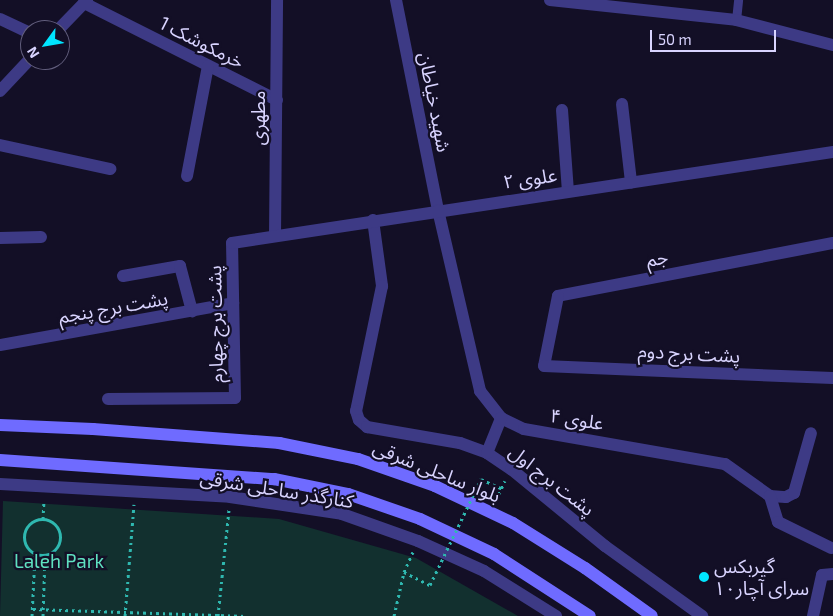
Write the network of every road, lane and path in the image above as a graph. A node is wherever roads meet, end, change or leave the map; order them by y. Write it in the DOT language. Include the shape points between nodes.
graph roads {
  1 [pos="278,0"];
  2 [pos="396,0"];
  3 [pos="550,0"];
  4 [pos="738,0"];
  5 [pos="86,2"];
  6 [pos="0,19"];
  7 [pos="68,20"];
  8 [pos="736,20"];
  9 [pos="20,28"];
  10 [pos="833,45"];
  11 [pos="208,66"];
  12 [pos="20,70"];
  13 [pos="0,91"];
  14 [pos="277,100"];
  15 [pos="622,104"];
  16 [pos="562,110"];
  17 [pos="0,145"];
  18 [pos="833,152"];
  19 [pos="110,169"];
  20 [pos="187,176"];
  21 [pos="631,182"];
  22 [pos="568,191"];
  23 [pos="438,210"];
  24 [pos="373,220"];
  25 [pos="276,236"];
  26 [pos="41,237"];
  27 [pos="0,238"];
  28 [pos="232,243"];
  29 [pos="833,243"];
  30 [pos="124,276"];
  31 [pos="233,303"];
  32 [pos="192,312"];
  33 [pos="0,345"];
  34 [pos="544,366"];
  35 [pos="833,378"];
  36 [pos="108,398"];
  37 [pos="501,418"];
  38 [pos="0,425"];
  39 [pos="811,433"];
  40 [pos="487,453"];
  41 [pos="0,460"];
  42 [pos="0,484"];
  43 [pos="502,489"];
  44 [pos="135,491"];
  45 [pos="770,496"];
  46 [pos="230,497"];
  47 [pos="418,540"];
  48 [pos="832,548"];
  49 [pos="35,554"];
  50 [pos="45,556"];
  51 [pos="404,572"];
  52 [pos="833,574"];
  53 [pos="33,609"];
  54 [pos="43,609"];
  55 [pos="125,614"];
  56 [pos="32,616"];
  57 [pos="43,616"];
  58 [pos="218,616"];
  59 [pos="247,616"];
  60 [pos="394,616"];
  61 [pos="556,616"];
  62 [pos="590,616"];
  63 [pos="652,616"];
  64 [pos="702,616"];
  65 [pos="813,616"];
  1 -- 14 [label="street, مطهری"];
  2 -- 23 [label="street, شهید خیاطان"];
  3 -- 8 [label="street"];
  4 -- 8 [label="lane"];
  5 -- 7 [label="street"];
  5 -- 11 [label="street, خرمکوشک 1"];
  6 -- 9 [label="street"];
  8 -- 10 [label="street"];
  11 -- 14 [label="street, خرمکوشک 1"];
  11 -- 20 [label="street"];
  12 -- 13 [label="street"];
  14 -- 25 [label="street, مطهری"];
  15 -- 21 [label="street"];
  16 -- 22 [label="street"];
  17 -- 19 [label="street"];
  18 -- 21 [label="street, علوی ۲"];
  21 -- 22 [label="street, علوی ۲"];
  22 -- 23 [label="street, علوی ۲"];
  23 -- 24 [label="street, علوی ۲"];
  23 -- 37 [label="street, علوی ۴" via="480,391"];
  24 -- 25 [label="street, علوی ۲"];
  24 -- 40 [label="street, پشت برج اول" via="382,286 356,411 359,420 368,427 460,443"];
  25 -- 28 [label="street, علوی ۲"];
  26 -- 27 [label="street"];
  28 -- 31 [label="street, پشت برج چهارم"];
  29 -- 34 [label="street, جم" via="558,296"];
  30 -- 32 [label="street" via="180,266"];
  31 -- 32 [label="street, پشت برج پنجم"];
  31 -- 36 [label="street, پشت برج چهارم" via="235,398"];
  32 -- 33 [label="street, پشت برج پنجم"];
  34 -- 35 [label="street, پشت برج دوم"];
  37 -- 40 [label="street"];
  37 -- 45 [label="street, علوی ۴" via="524,428 725,464"];
  38 -- 63 [label="main road, بلوار ساحلی شرقی" via="280,444 358,459 435,486 513,523 586,568"];
  39 -- 45 [label="street" via="794,493 786,497"];
  40 -- 64 [label="street, پشت برج اول" via="605,546"];
  41 -- 62 [label="main road" via="274,479 348,494 420,519 494,554"];
  42 -- 44 [label="street, کنارگذر ساحلی شرقی"];
  43 -- 51 [label="path, bridge" via="481,479 430,585"];
  44 -- 46 [label="street, کنارگذر ساحلی شرقی"];
  44 -- 55 [label="path"];
  45 -- 48 [label="street" via="778,522"];
  46 -- 47 [label="street, کنارگذر ساحلی شرقی" via="342,514"];
  46 -- 58 [label="path"];
  47 -- 51 [label="path"];
  47 -- 61 [label="street, کنارگذر ساحلی شرقی" via="484,571"];
  49 -- 50 [label="path"];
  49 -- 50 [label="path" via="27,548 24,538 26,529 42,519 53,523 59,531 60,542"];
  49 -- 53 [label="path"];
  50 -- 54 [label="path"];
  51 -- 60 [label="path"];
  52 -- 65 [label="street" via="822,575"];
  53 -- 54 [label="path"];
  53 -- 56 [label="path"];
  54 -- 55 [label="path"];
  54 -- 57 [label="path"];
  55 -- 58 [label="path"];
  58 -- 59 [label="path"];
}
